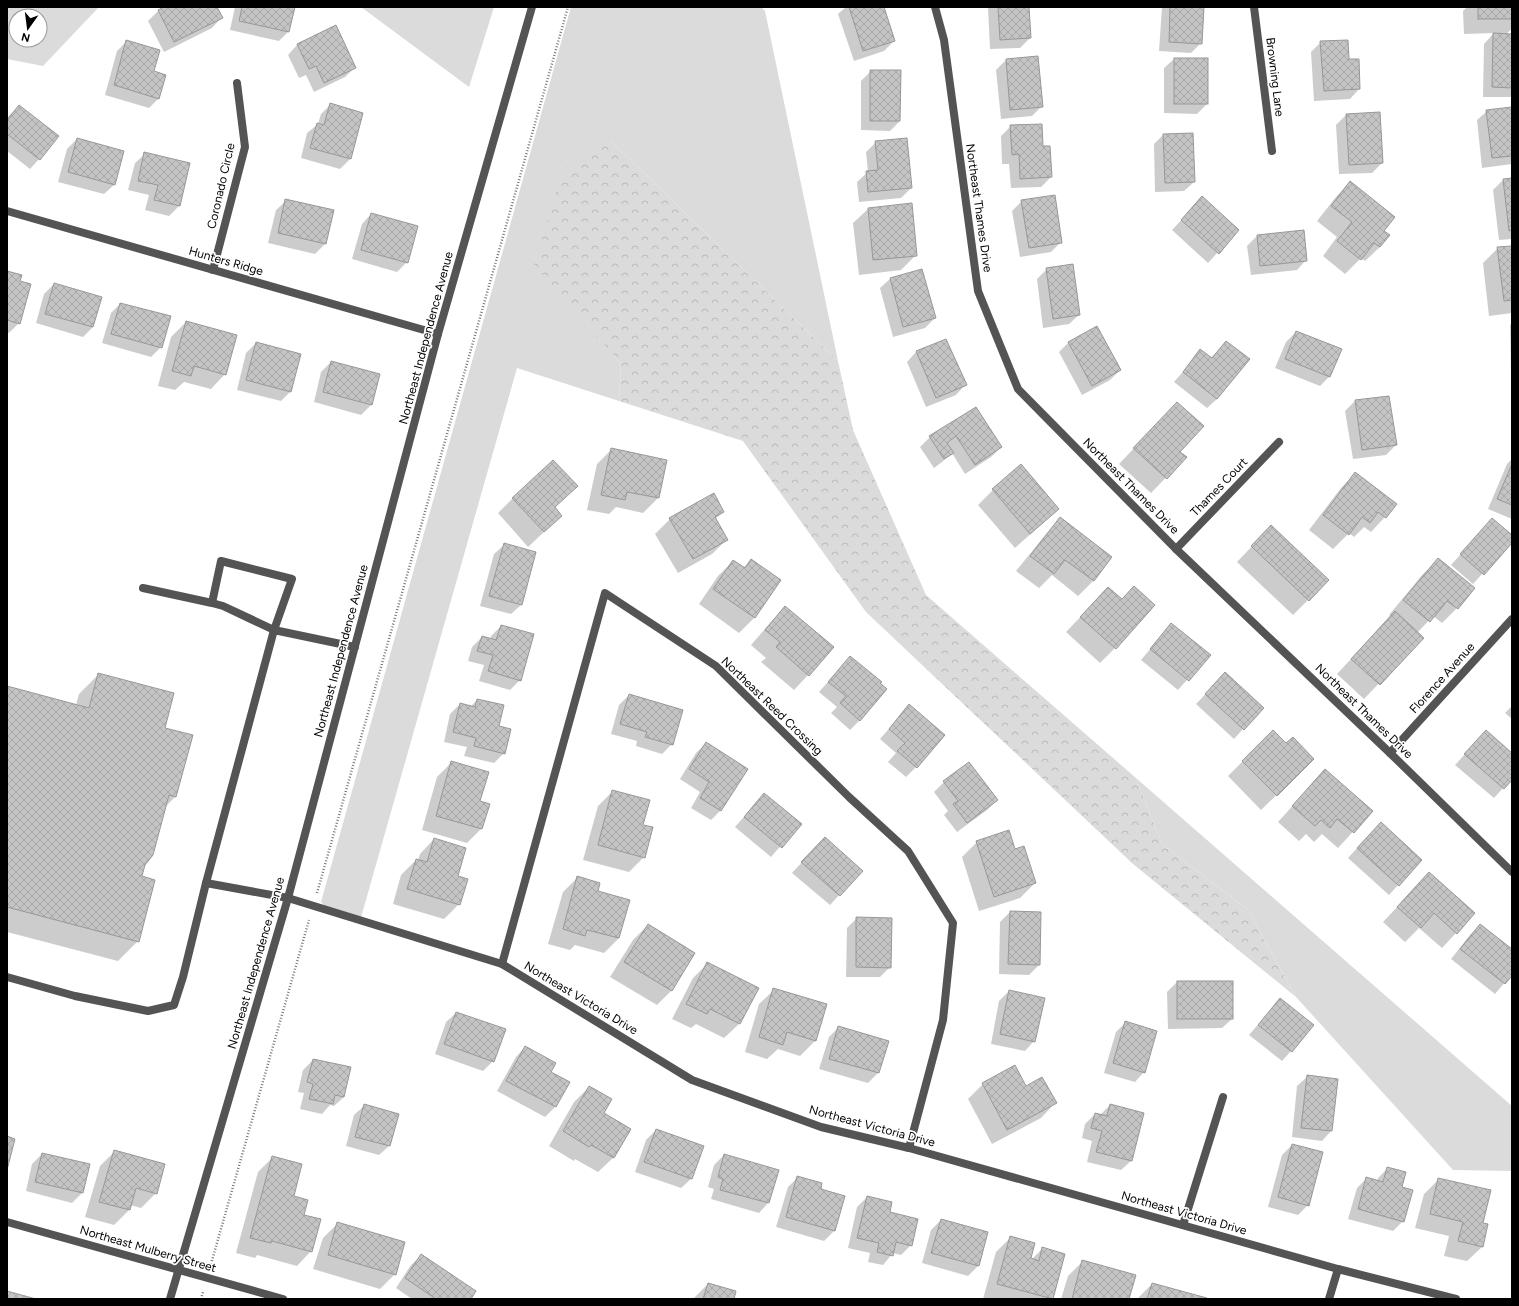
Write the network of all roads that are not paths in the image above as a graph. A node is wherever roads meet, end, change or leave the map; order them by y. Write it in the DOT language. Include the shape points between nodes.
graph roads {
  1 [pos="532,7"];
  2 [pos="935,7"];
  3 [pos="1254,7"];
  4 [pos="237,83"];
  5 [pos="1272,151"];
  6 [pos="7,212"];
  7 [pos="213,270"];
  8 [pos="438,334"];
  9 [pos="1279,442"];
  10 [pos="1176,549"];
  11 [pos="143,588"];
  12 [pos="212,603"];
  13 [pos="1512,619"];
  14 [pos="274,630"];
  15 [pos="355,647"];
  16 [pos="1390,753"];
  17 [pos="1512,872"];
  18 [pos="206,883"];
  19 [pos="288,898"];
  20 [pos="502,964"];
  21 [pos="7,977"];
  22 [pos="1223,1097"];
  23 [pos="909,1148"];
  24 [pos="7,1222"];
  25 [pos="1183,1225"];
  26 [pos="1338,1269"];
  27 [pos="179,1270"];
  28 [pos="170,1299"];
  29 [pos="283,1299"];
  30 [pos="1329,1299"];
  31 [pos="1456,1299"];
  1 -- 8 [label="street, Northeast Independence Avenue"];
  2 -- 10 [label="street, Northeast Thames Drive" via="944,40 978,291 1018,389"];
  3 -- 5 [label="street, Browning Lane"];
  4 -- 7 [label="street, Coronado Circle" via="245,147"];
  6 -- 7 [label="street, Hunters Ridge"];
  7 -- 8 [label="street, Hunters Ridge"];
  8 -- 15 [label="street, Northeast Independence Avenue"];
  9 -- 10 [label="street, Thames Court"];
  10 -- 16 [label="street, Northeast Thames Drive"];
  11 -- 12 [label="street"];
  12 -- 14 [label="street"];
  12 -- 14 [label="street" via="221,561 292,578"];
  13 -- 16 [label="street, Florence Avenue"];
  14 -- 15 [label="street"];
  14 -- 18 [label="street"];
  15 -- 19 [label="street, Northeast Independence Avenue"];
  16 -- 17 [label="street, Northeast Thames Drive"];
  18 -- 19 [label="street, Northeast Victoria Drive"];
  18 -- 21 [label="street" via="174,1005 148,1011 75,996"];
  19 -- 20 [label="street, Northeast Victoria Drive"];
  19 -- 27 [label="street, Northeast Independence Avenue"];
  20 -- 23 [label="street, Northeast Victoria Drive" via="692,1080 821,1127"];
  20 -- 23 [label="street, Northeast Reed Crossing" via="605,593 716,666 849,797 908,851 953,923 943,1020"];
  22 -- 25 [label="street"];
  23 -- 25 [label="street, Northeast Victoria Drive"];
  24 -- 27 [label="street, Northeast Mulberry Street"];
  25 -- 26 [label="street, Northeast Victoria Drive"];
  26 -- 30 [label="street"];
  26 -- 31 [label="street, Northeast Victoria Drive"];
  27 -- 28 [label="street, Northeast Independence Avenue"];
  27 -- 29 [label="street, Northeast Mulberry Street"];
}
